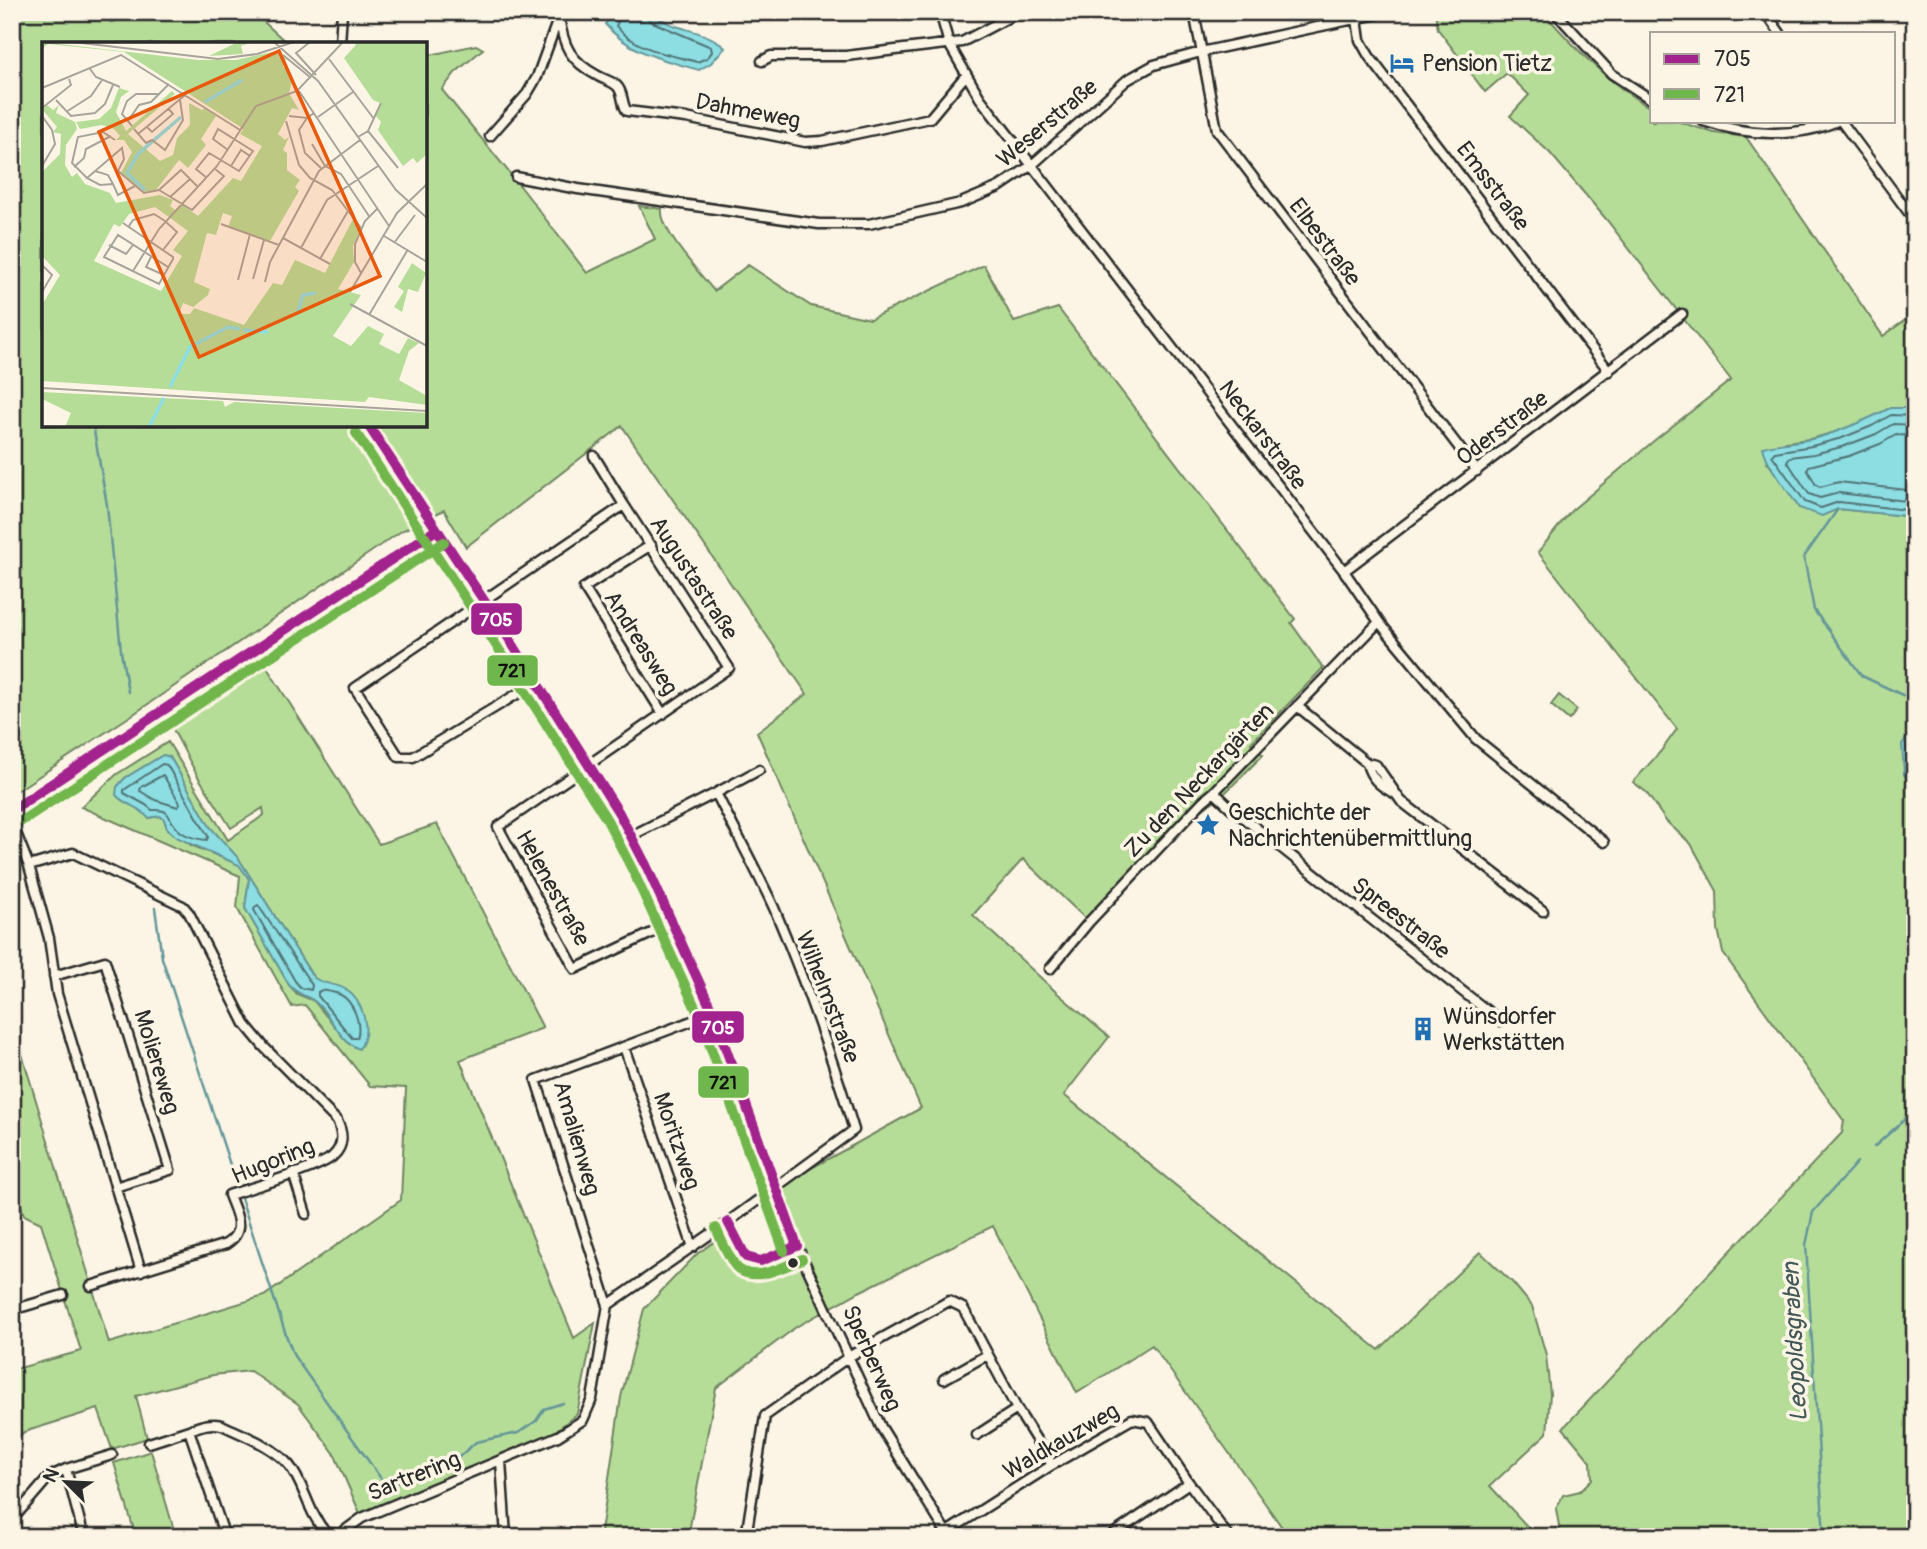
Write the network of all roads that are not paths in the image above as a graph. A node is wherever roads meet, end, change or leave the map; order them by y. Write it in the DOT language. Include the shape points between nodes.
graph roads {
  1 [pos="342,12"];
  2 [pos="940,12"];
  3 [pos="1019,12"];
  4 [pos="1194,12"];
  5 [pos="1387,12"];
  6 [pos="1555,12"];
  7 [pos="1765,12"];
  8 [pos="559,14"];
  9 [pos="1357,19"];
  10 [pos="1779,32"];
  11 [pos="341,42"];
  12 [pos="949,44"];
  13 [pos="1201,52"];
  14 [pos="762,61"];
  15 [pos="966,75"];
  16 [pos="1650,99"];
  17 [pos="1707,122"];
  18 [pos="1836,122"];
  19 [pos="1840,122"];
  20 [pos="490,136"];
  21 [pos="1032,165"];
  22 [pos="516,177"];
  23 [pos="1915,220"];
  24 [pos="1682,314"];
  25 [pos="1609,371"];
  26 [pos="369,427"];
  27 [pos="594,456"];
  28 [pos="1477,471"];
  29 [pos="624,505"];
  30 [pos="436,530"];
  31 [pos="651,545"];
  32 [pos="1344,571"];
  33 [pos="485,601"];
  34 [pos="1378,622"];
  35 [pos="537,682"];
  36 [pos="1297,706"];
  37 [pos="663,714"];
  38 [pos="589,766"];
  39 [pos="759,770"];
  40 [pos="1214,792"];
  41 [pos="716,793"];
  42 [pos="12,810"];
  43 [pos="12,823"];
  44 [pos="631,836"];
  45 [pos="1604,842"];
  46 [pos="29,866"];
  47 [pos="1543,911"];
  48 [pos="673,923"];
  49 [pos="1050,969"];
  50 [pos="54,976"];
  51 [pos="713,1013"];
  52 [pos="1500,1021"];
  53 [pos="624,1047"];
  54 [pos="293,1173"];
  55 [pos="114,1187"];
  56 [pos="775,1188"];
  57 [pos="306,1214"];
  58 [pos="693,1247"];
  59 [pos="141,1271"];
  60 [pos="91,1286"];
  61 [pos="63,1295"];
  62 [pos="608,1305"];
  63 [pos="13,1306"];
  64 [pos="987,1355"];
  65 [pos="850,1356"];
  66 [pos="944,1379"];
  67 [pos="1017,1409"];
  68 [pos="189,1430"];
  69 [pos="977,1435"];
  70 [pos="149,1443"];
  71 [pos="112,1455"];
  72 [pos="501,1461"];
  73 [pos="1052,1465"];
  74 [pos="66,1469"];
  75 [pos="1189,1483"];
  76 [pos="12,1520"];
  77 [pos="945,1535"];
  78 [pos="84,1537"];
  79 [pos="225,1537"];
  80 [pos="506,1537"];
  81 [pos="746,1537"];
  82 [pos="1109,1537"];
  83 [pos="1229,1537"];
  1 -- 11 [label="street"];
  2 -- 12 [label="street, Neckarstraße"];
  3 -- 12 [label="street" via="962,42"];
  4 -- 13 [label="street, Elbestraße"];
  5 -- 9 [label="street, Weserstraße"];
  6 -- 16 [label="street" via="1612,74"];
  7 -- 10 [label="street"];
  8 -- 15 [label="street, Dahmeweg" via="568,52 597,76 614,83 627,111 805,142 930,118"];
  8 -- 20 [label="street" via="537,77"];
  9 -- 13 [label="street, Weserstraße"];
  9 -- 25 [label="street, Emsstraße" via="1360,40 1369,56"];
  12 -- 14 [label="street" via="846,56 771,55"];
  12 -- 15 [label="street, Neckarstraße"];
  13 -- 21 [label="street, Weserstraße" via="1141,71"];
  13 -- 28 [label="street, Elbestraße" via="1217,130"];
  15 -- 21 [label="street, Neckarstraße"];
  17 -- 18 [label="street" via="1744,132 1819,129"];
  19 -- 23 [label="street"];
  21 -- 22 [label="street, Weserstraße" via="999,187 961,203 869,223 805,222"];
  21 -- 32 [label="street, Neckarstraße"];
  24 -- 25 [label="street, Oderstraße"];
  25 -- 28 [label="street, Oderstraße"];
  26 -- 30 [label="street, Sperberweg"];
  27 -- 29 [label="street, Augustastraße"];
  28 -- 32 [label="street, Oderstraße"];
  29 -- 31 [label="street, Augustastraße"];
  29 -- 33 [label="street, Augustastraße"];
  30 -- 33 [label="street, Sperberweg"];
  30 -- 42 [label="street"];
  31 -- 37 [label="street, Augustastraße" via="729,668"];
  31 -- 37 [label="street, Andreasweg" via="584,588"];
  32 -- 34 [label="street, Neckarstraße"];
  33 -- 35 [label="street, Sperberweg"];
  33 -- 35 [label="street, Augustastraße" via="355,688 399,757 413,757"];
  34 -- 36 [label="street, Zu den Neckargärten"];
  34 -- 45 [label="street, Neckarstraße" via="1476,739"];
  35 -- 38 [label="street, Sperberweg"];
  36 -- 40 [label="street, Zu den Neckargärten"];
  36 -- 47 [label="street" via="1367,763 1376,765 1394,793"];
  37 -- 38 [label="street, Augustastraße"];
  38 -- 44 [label="street, Sperberweg"];
  38 -- 48 [label="street, Helenestraße" via="498,827 575,969"];
  39 -- 41 [label="street"];
  40 -- 49 [label="street, Zu den Neckargärten"];
  40 -- 52 [label="street, Spreestraße"];
  41 -- 44 [label="street"];
  41 -- 56 [label="street, Wilhelmstraße" via="773,906 828,1044 854,1130"];
  43 -- 46 [label="street"];
  44 -- 48 [label="street, Sperberweg"];
  46 -- 50 [label="street" via="49,938"];
  46 -- 54 [label="street, Hugoring" via="73,853 175,901 190,913 245,1024 341,1129 341,1146 328,1161"];
  48 -- 51 [label="street, Sperberweg"];
  50 -- 55 [label="street"];
  50 -- 55 [label="street, Moliereweg" via="105,961 170,1170"];
  51 -- 53 [label="street, Amalienweg"];
  51 -- 56 [label="street, Sperberweg"];
  53 -- 58 [label="street, Moritzweg"];
  53 -- 62 [label="street, Amalienweg" via="536,1080"];
  54 -- 57 [label="street"];
  54 -- 59 [label="street, Hugoring" via="229,1195 238,1231 226,1244"];
  55 -- 59 [label="street"];
  56 -- 58 [label="street"];
  56 -- 65 [label="street, Sperberweg" via="797,1246"];
  58 -- 62 [label="street"];
  59 -- 60 [label="street"];
  61 -- 63 [label="street"];
  62 -- 72 [label="street, Sartrering" via="592,1399 583,1420"];
  64 -- 65 [label="street" via="963,1307 949,1301"];
  64 -- 66 [label="street"];
  64 -- 67 [label="street"];
  65 -- 77 [label="street, Sperberweg" via="881,1427"];
  65 -- 81 [label="street" via="765,1416"];
  67 -- 69 [label="street"];
  67 -- 73 [label="street"];
  68 -- 70 [label="street, Sartrering"];
  68 -- 72 [label="street, Sartrering" via="215,1423 276,1454 289,1465 326,1534 340,1534 362,1518"];
  68 -- 79 [label="street"];
  71 -- 74 [label="street"];
  72 -- 80 [label="street"];
  73 -- 75 [label="street, Waldkauzweg" via="1132,1419 1149,1422"];
  73 -- 77 [label="street, Waldkauzweg"];
  74 -- 76 [label="street" via="49,1477"];
  74 -- 78 [label="street"];
  75 -- 82 [label="street"];
  75 -- 83 [label="street, Waldkauzweg"];
}
